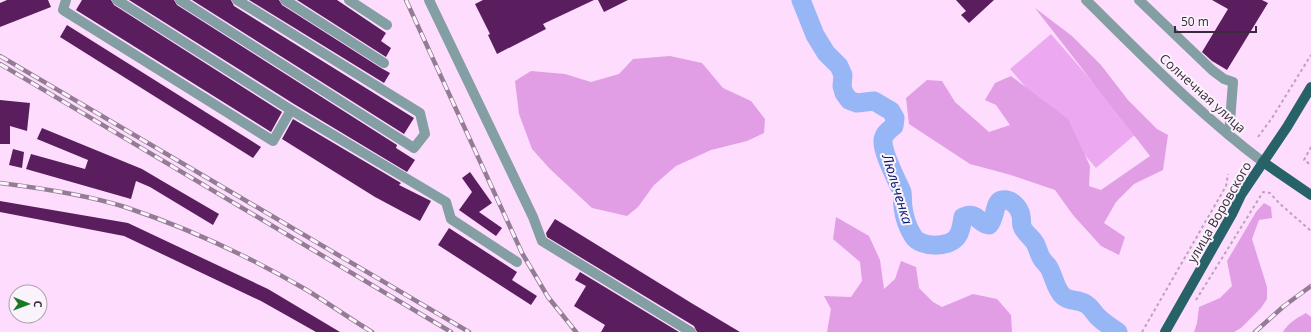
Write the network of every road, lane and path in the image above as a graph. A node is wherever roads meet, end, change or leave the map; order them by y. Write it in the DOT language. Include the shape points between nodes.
graph roads {
  1 [pos="66,0"];
  2 [pos="117,0"];
  3 [pos="180,0"];
  4 [pos="237,0"];
  5 [pos="285,0"];
  6 [pos="349,0"];
  7 [pos="429,0"];
  8 [pos="1086,0"];
  9 [pos="1139,0"];
  10 [pos="387,25"];
  11 [pos="1311,55"];
  12 [pos="384,63"];
  13 [pos="1311,87"];
  14 [pos="291,110"];
  15 [pos="1229,135"];
  16 [pos="1258,137"];
  17 [pos="1311,147"];
  18 [pos="1263,162"];
  19 [pos="1311,165"];
  20 [pos="1228,174"];
  21 [pos="1311,195"];
  22 [pos="1311,231"];
  23 [pos="517,262"];
  24 [pos="1193,306"];
  25 [pos="691,332"];
  26 [pos="1142,332"];
  27 [pos="1165,332"];
  1 -- 14 [label="street" via="63,10 273,141"];
  2 -- 14 [label="street"];
  3 -- 4 [label="street" via="414,148 425,134 420,113"];
  5 -- 12 [label="street"];
  6 -- 10 [label="street"];
  7 -- 25 [label="street" via="533,217 542,242"];
  8 -- 15 [label="street, Солнечная улица" via="1158,72"];
  9 -- 15 [label="street" via="1212,70 1233,82"];
  11 -- 16 [label="path"];
  13 -- 18 [label="main road, улица Воровского"];
  14 -- 23 [label="street" via="446,202 451,219"];
  15 -- 18 [label="street, Солнечная улица"];
  17 -- 19 [label="path" via="1304,160"];
  18 -- 21 [label="main road, Солнечная улица"];
  18 -- 27 [label="main road, улица Воровского" via="1241,195"];
  20 -- 26 [label="path" via="1226,186"];
  22 -- 24 [label="path" via="1270,193 1263,192"];
}
